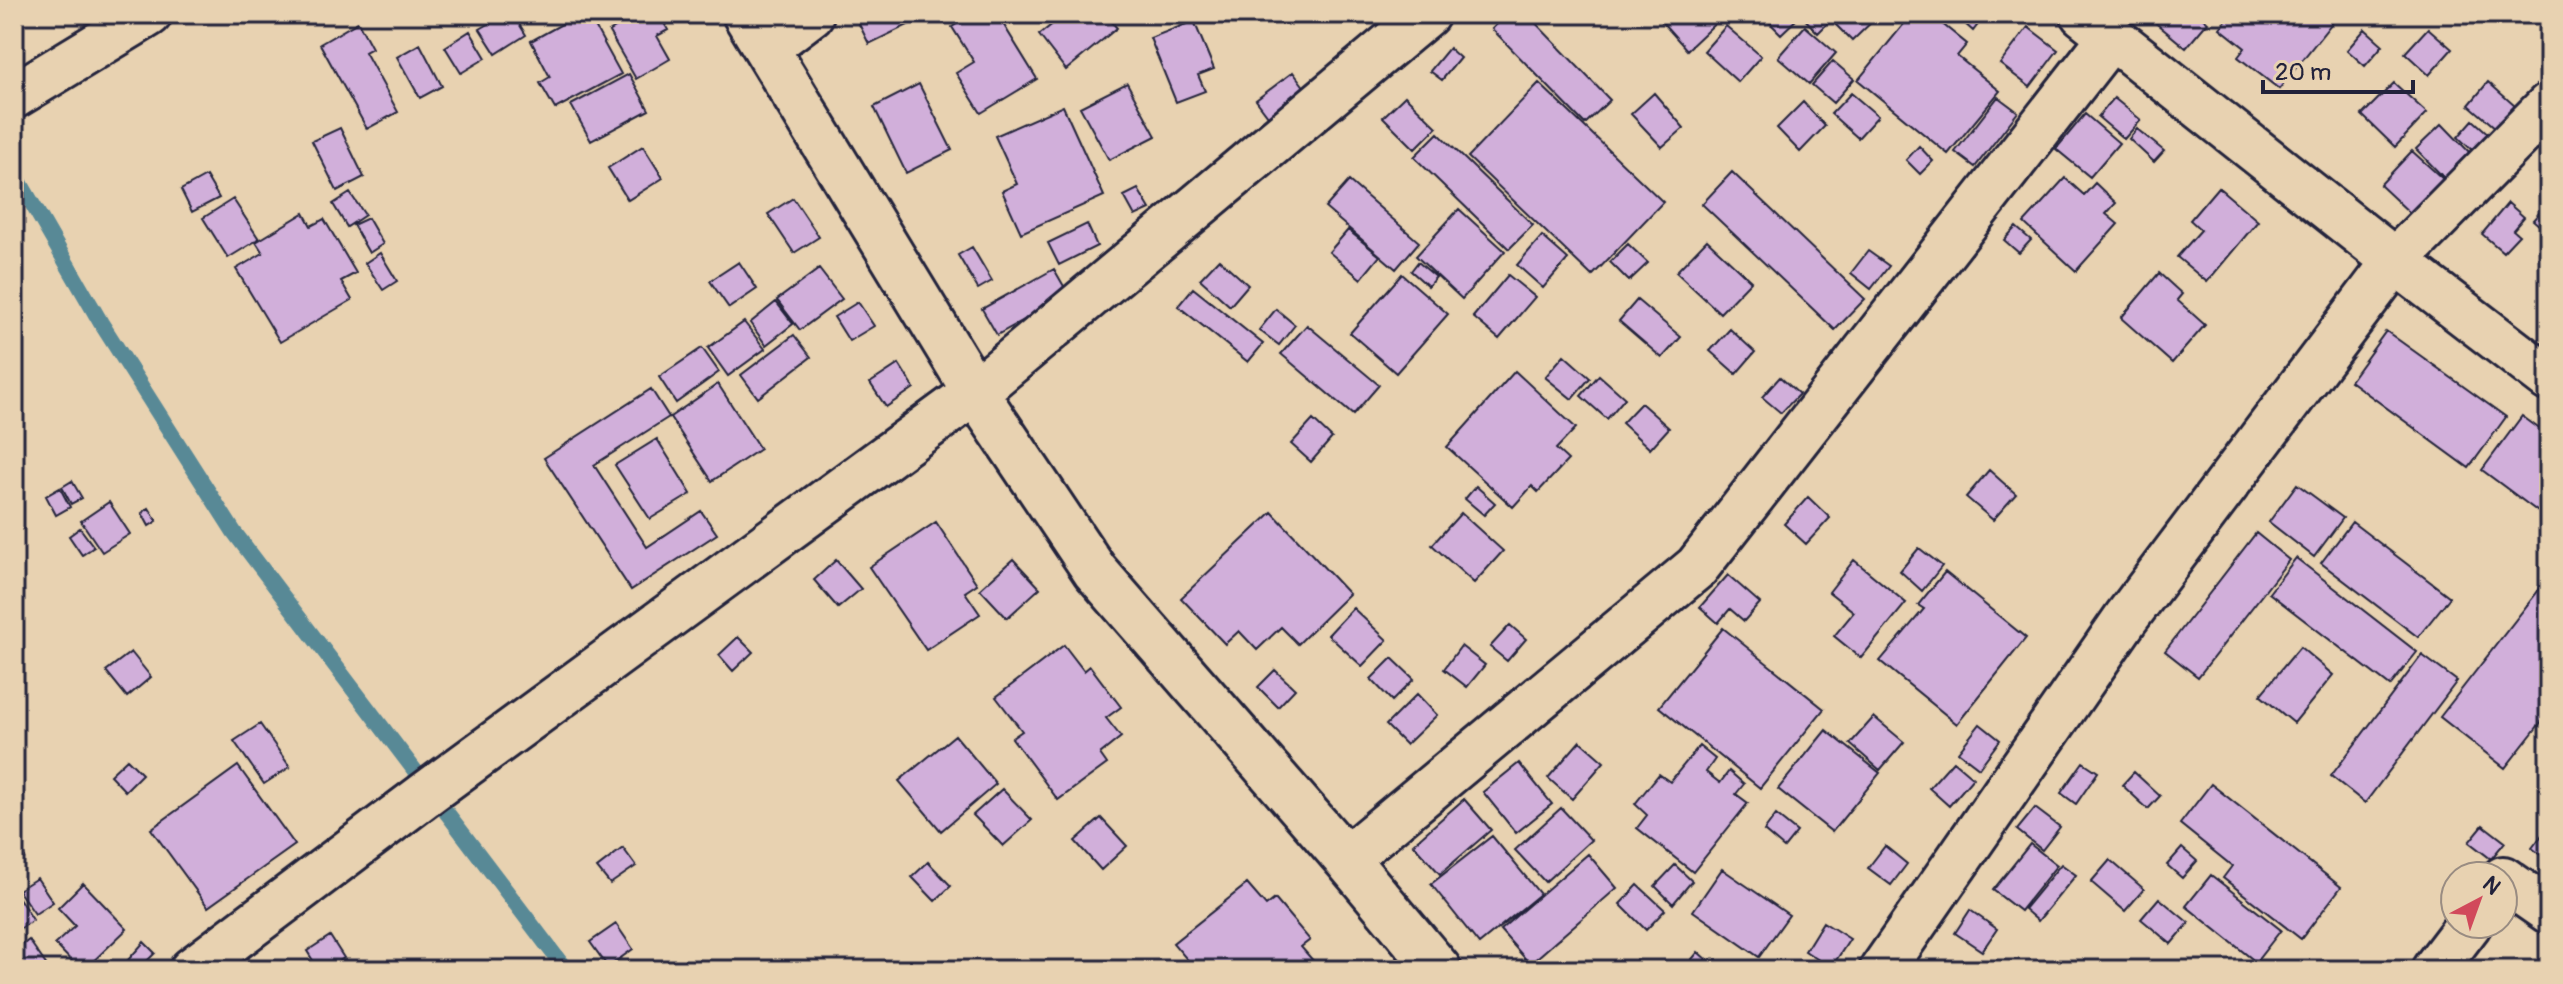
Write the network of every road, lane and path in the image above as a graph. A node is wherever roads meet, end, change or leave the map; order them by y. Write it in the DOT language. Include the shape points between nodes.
graph roads {
  1 [pos="149,14"];
  2 [pos="811,14"];
  3 [pos="1427,14"];
  4 [pos="1452,14"];
  5 [pos="2097,26"];
  6 [pos="755,31"];
  7 [pos="14,96"];
  8 [pos="2549,105"];
  9 [pos="2395,261"];
  10 [pos="2549,379"];
  11 [pos="975,392"];
  12 [pos="1346,859"];
  13 [pos="2519,890"];
  14 [pos="2549,911"];
  15 [pos="2457,940"];
  16 [pos="192,970"];
  17 [pos="1439,970"];
  18 [pos="1882,970"];
  19 [pos="2434,970"];
  1 -- 7 [label="street"];
  2 -- 6 [label="street"];
  3 -- 11 [label="street"];
  4 -- 11 [label="street" via="1292,149"];
  5 -- 9 [label="street"];
  5 -- 12 [label="street" via="1697,567"];
  6 -- 11 [label="street"];
  8 -- 9 [label="street"];
  9 -- 10 [label="street"];
  9 -- 18 [label="street" via="2126,618"];
  11 -- 12 [label="street" via="1095,571"];
  11 -- 16 [label="street"];
  12 -- 17 [label="street"];
  13 -- 14 [label="street"];
  15 -- 19 [label="street"];
}
